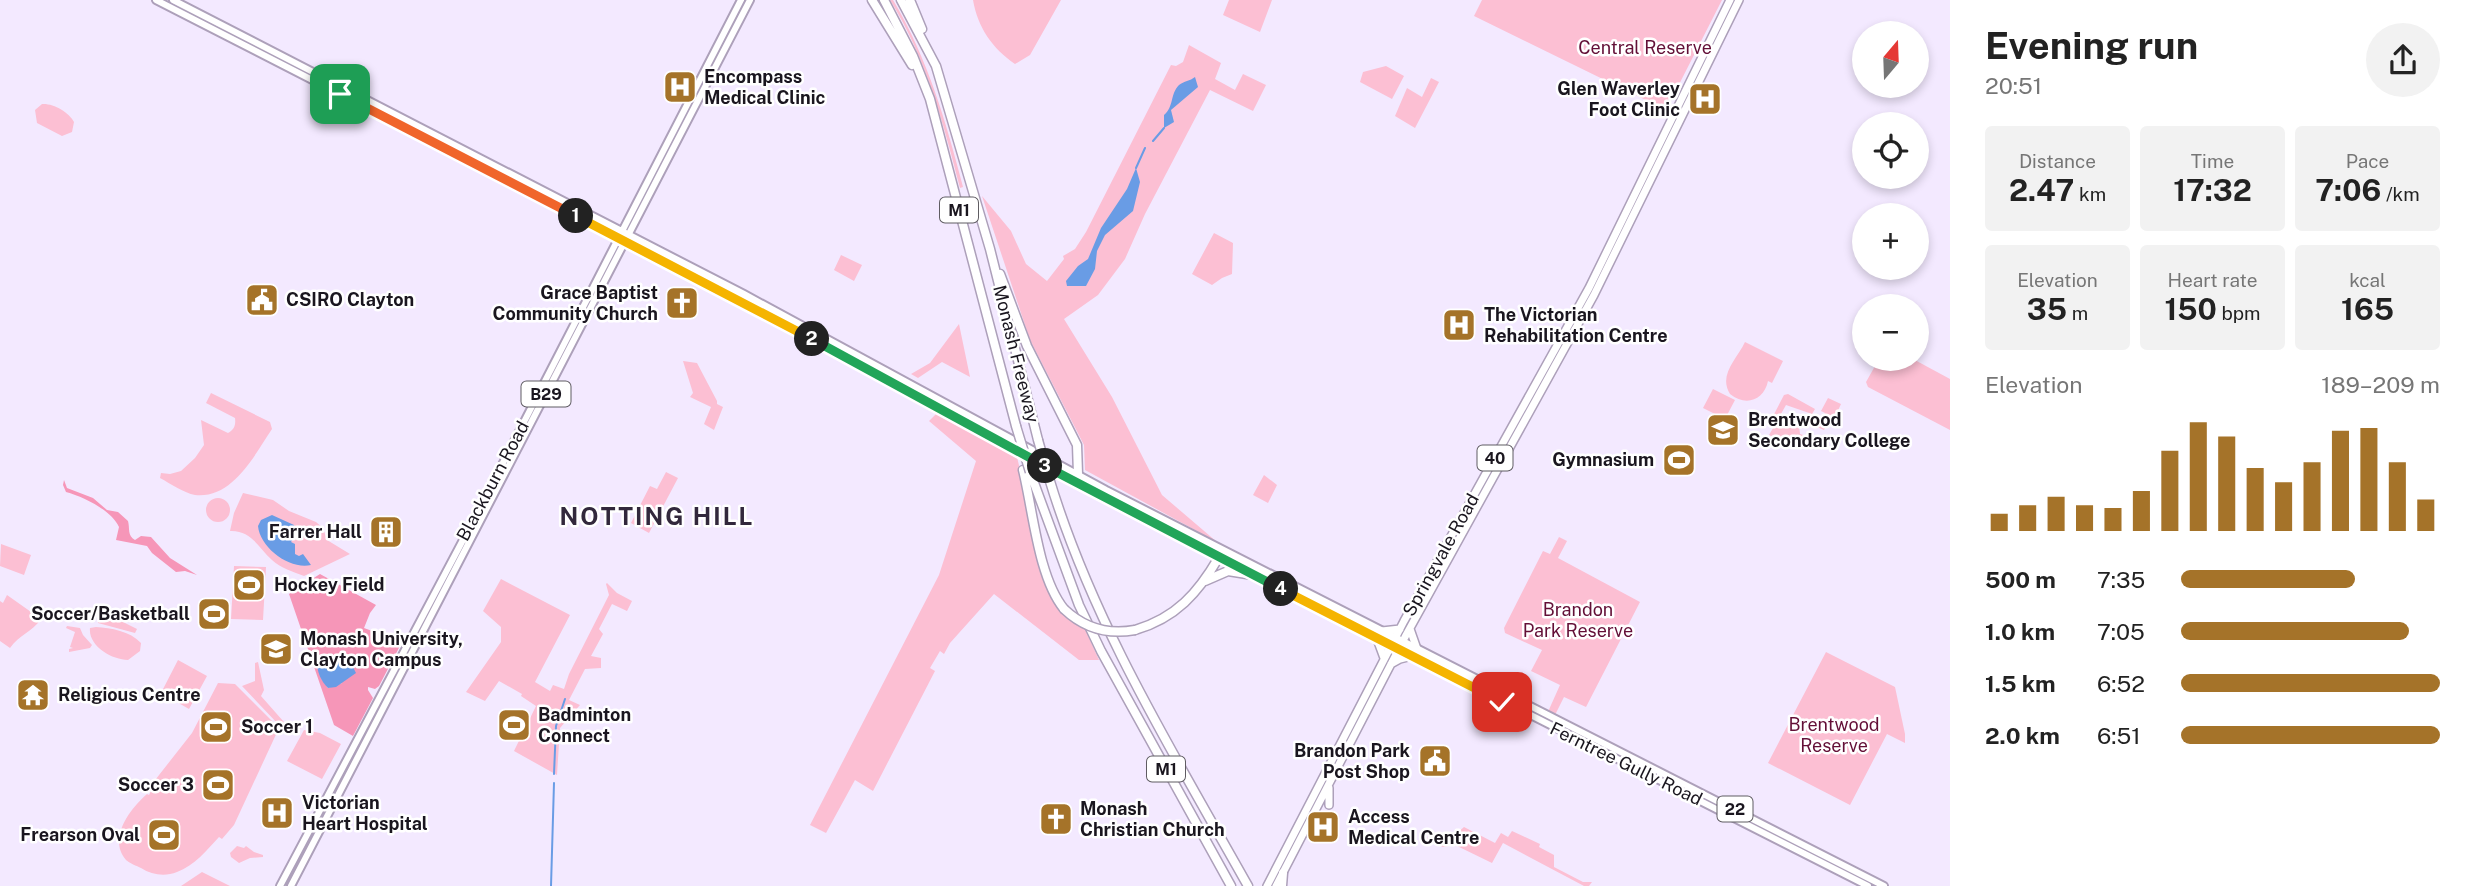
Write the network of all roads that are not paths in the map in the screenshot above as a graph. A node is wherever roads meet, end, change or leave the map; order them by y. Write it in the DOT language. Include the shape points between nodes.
graph roads {
  1 [pos="156,0"];
  2 [pos="173,0"];
  3 [pos="741,0"];
  4 [pos="750,0"];
  5 [pos="872,0"];
  6 [pos="884,0"];
  7 [pos="901,0"];
  8 [pos="909,0"];
  9 [pos="1730,0"];
  10 [pos="1739,0"];
  11 [pos="166,2"];
  12 [pos="936,66"];
  13 [pos="930,99"];
  14 [pos="682,114"];
  15 [pos="689,117"];
  16 [pos="632,219"];
  17 [pos="607,222"];
  18 [pos="623,235"];
  19 [pos="641,240"];
  20 [pos="639,248"];
  21 [pos="989,249"];
  22 [pos="620,251"];
  23 [pos="1026,471"];
  24 [pos="1078,474"];
  25 [pos="1219,557"];
  26 [pos="1253,575"];
  27 [pos="1205,581"];
  28 [pos="1355,617"];
  29 [pos="1350,625"];
  30 [pos="1400,628"];
  31 [pos="1410,629"];
  32 [pos="1379,635"];
  33 [pos="1397,644"];
  34 [pos="1415,652"];
  35 [pos="1384,658"];
  36 [pos="1391,664"];
  37 [pos="1485,693"];
  38 [pos="1524,713"];
  39 [pos="1350,735"];
  40 [pos="1330,781"];
  41 [pos="1317,790"];
  42 [pos="1305,793"];
  43 [pos="1329,805"];
  44 [pos="1807,850"];
  45 [pos="1283,873"];
  46 [pos="279,886"];
  47 [pos="291,886"];
  48 [pos="1231,886"];
  49 [pos="1248,886"];
  50 [pos="1267,886"];
  51 [pos="1276,886"];
  52 [pos="1282,886"];
  53 [pos="1868,886"];
  54 [pos="1884,886"];
  1 -- 11 [label="main road, Ferntree Gully Road / 22"];
  2 -- 17 [label="main road, Ferntree Gully Road / 22"];
  3 -- 14 [label="main road, Blackburn Road / B29"];
  4 -- 15 [label="main road, Blackburn Road / B29"];
  5 -- 13 [label="highway"];
  6 -- 13 [label="highway, Monash Freeway / M1"];
  7 -- 12 [label="highway, Monash Freeway / M1"];
  8 -- 12 [label="highway"];
  9 -- 30 [label="highway, Springvale Road / 40" via="1589,288"];
  10 -- 31 [label="highway, Springvale Road / 40" via="1595,293"];
  11 -- 18 [label="main road, Ferntree Gully Road / 22"];
  12 -- 21 [label="highway, Monash Freeway / M1"];
  13 -- 23 [label="highway, Monash Freeway / M1, bridge"];
  14 -- 15 [label="main road"];
  14 -- 16 [label="main road, Blackburn Road / B29"];
  15 -- 16 [label="main road, Blackburn Road / B29"];
  16 -- 17 [label="main road"];
  16 -- 18 [label="main road, Blackburn Road / B29"];
  16 -- 19 [label="main road"];
  17 -- 18 [label="main road, Ferntree Gully Road / 22"];
  18 -- 19 [label="main road, Ferntree Gully Road / 22"];
  18 -- 20 [label="main road, Ferntree Gully Road / 22"];
  18 -- 22 [label="main road, Blackburn Road / B29"];
  18 -- 46 [label="main road, Blackburn Road / B29"];
  19 -- 24 [label="main road, Ferntree Gully Road / 22"];
  20 -- 22 [label="main road"];
  20 -- 25 [label="main road, Ferntree Gully Road / 22"];
  21 -- 24 [label="highway" via="1027,346 1077,444"];
  21 -- 49 [label="highway, Monash Freeway / M1, bridge" via="1038,440 1075,556 1115,646"];
  22 -- 47 [label="main road, Blackburn Road / B29"];
  23 -- 27 [label="highway, bridge" via="1048,580 1064,609 1081,622 1113,632 1135,630 1178,609"];
  23 -- 48 [label="highway, Monash Freeway / M1" via="1101,652"];
  24 -- 28 [label="main road, Ferntree Gully Road / 22"];
  25 -- 26 [label="main road, Ferntree Gully Road / 22"];
  25 -- 27 [label="highway"];
  26 -- 27 [label="highway" via="1223,572"];
  26 -- 29 [label="main road, Ferntree Gully Road / 22"];
  28 -- 29 [label="main road"];
  28 -- 32 [label="main road, Ferntree Gully Road / 22"];
  29 -- 32 [label="main road, Ferntree Gully Road / 22"];
  30 -- 32 [label="highway"];
  30 -- 33 [label="highway, Springvale Road / 40"];
  31 -- 33 [label="highway, Springvale Road / 40"];
  31 -- 34 [label="highway"];
  32 -- 33 [label="main road, Ferntree Gully Road / 22"];
  32 -- 35 [label="highway"];
  33 -- 34 [label="main road, Ferntree Gully Road / 22"];
  33 -- 35 [label="highway, Springvale Road / 40"];
  33 -- 36 [label="highway, Springvale Road / 40"];
  34 -- 36 [label="highway"];
  34 -- 37 [label="main road, Ferntree Gully Road / 22"];
  34 -- 44 [label="main road, Ferntree Gully Road / 22"];
  35 -- 39 [label="highway, Springvale Road / 40"];
  36 -- 39 [label="highway, Springvale Road / 40"];
  37 -- 38 [label="main road, Ferntree Gully Road / 22"];
  37 -- 38 [label="main road" via="1490,708 1519,717"];
  38 -- 44 [label="main road, Ferntree Gully Road / 22"];
  39 -- 40 [label="highway, Springvale Road / 40"];
  39 -- 41 [label="highway, Springvale Road / 40"];
  40 -- 43 [label="highway"];
  40 -- 45 [label="highway, Springvale Road / 40"];
  41 -- 42 [label="highway"];
  41 -- 50 [label="highway, Springvale Road / 40"];
  44 -- 53 [label="main road, Ferntree Gully Road / 22"];
  44 -- 54 [label="main road, Ferntree Gully Road / 22"];
  45 -- 51 [label="highway, Springvale Road / 40"];
  45 -- 52 [label="highway"];
}
